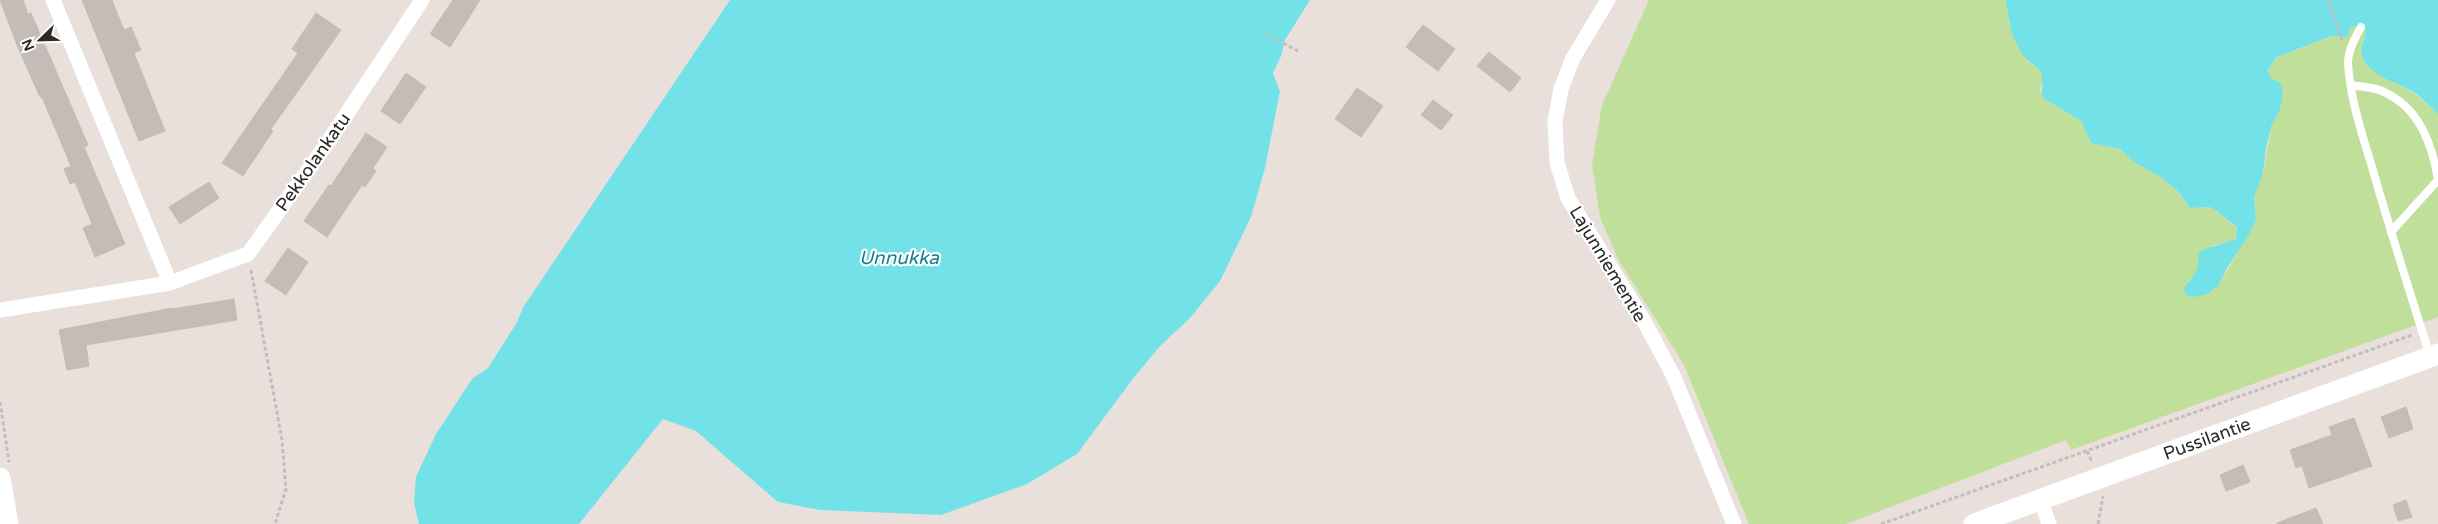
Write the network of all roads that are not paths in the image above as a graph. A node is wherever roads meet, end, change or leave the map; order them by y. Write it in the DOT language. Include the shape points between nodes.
graph roads {
  1 [pos="53,0"];
  2 [pos="422,0"];
  3 [pos="1608,0"];
  4 [pos="2361,27"];
  5 [pos="2351,85"];
  6 [pos="2438,180"];
  7 [pos="2391,232"];
  8 [pos="170,283"];
  9 [pos="0,310"];
  10 [pos="2434,355"];
  11 [pos="0,478"];
  12 [pos="2041,500"];
  13 [pos="8,524"];
  14 [pos="1734,524"];
  15 [pos="1974,524"];
  16 [pos="2049,524"];
  1 -- 8 [label="street"];
  2 -- 8 [label="street, Pekkolankatu" via="248,254"];
  3 -- 14 [label="street, Lajunniementie" via="1573,58 1562,89 1555,121 1557,163 1568,198 1673,375"];
  4 -- 5 [label="lane" via="2348,61"];
  5 -- 6 [label="lane" via="2380,90 2401,102 2419,122 2433,153"];
  5 -- 7 [label="lane" via="2362,135"];
  6 -- 7 [label="lane"];
  7 -- 10 [label="lane" via="2422,331"];
  8 -- 9 [label="street"];
  10 -- 12 [label="street, Pussilantie"];
  11 -- 13 [label="street"];
  12 -- 15 [label="street, Pussilantie"];
  12 -- 16 [label="street"];
}
